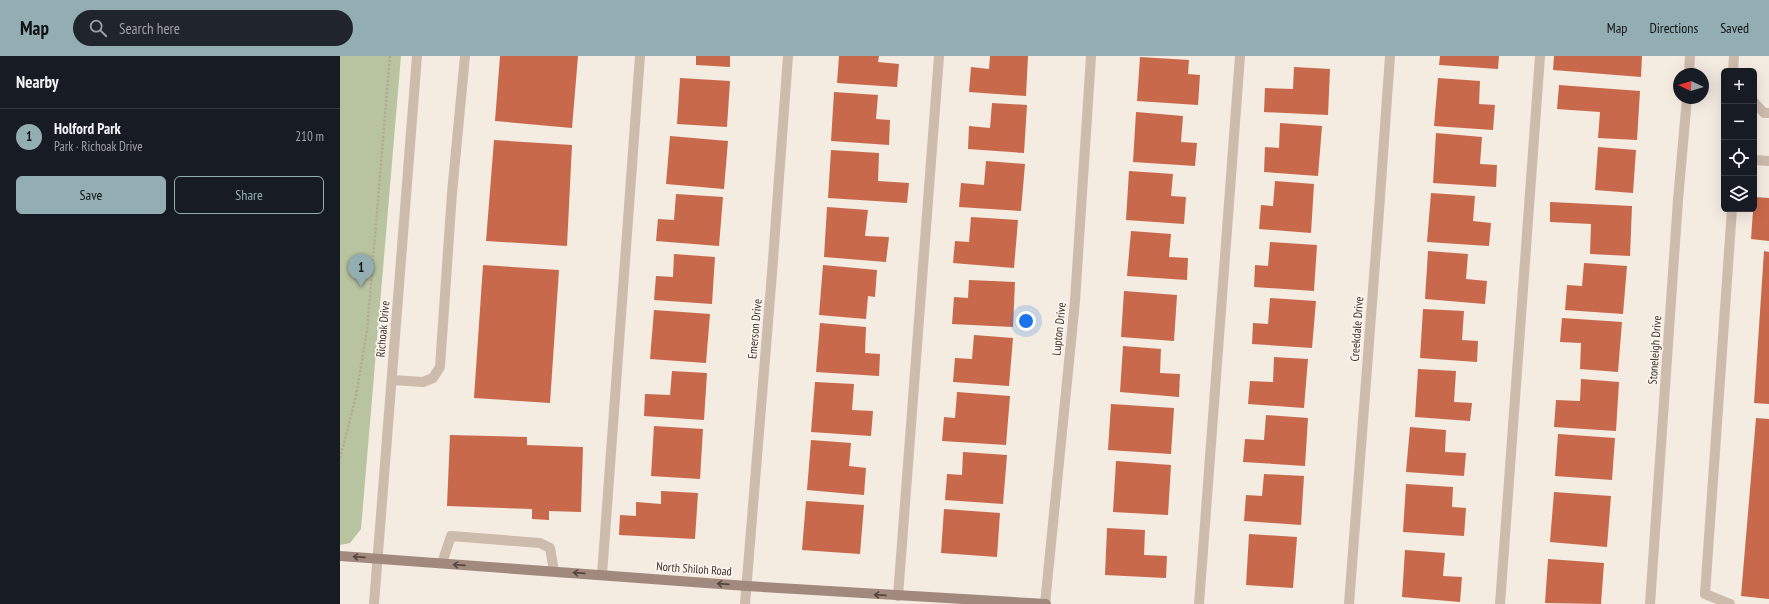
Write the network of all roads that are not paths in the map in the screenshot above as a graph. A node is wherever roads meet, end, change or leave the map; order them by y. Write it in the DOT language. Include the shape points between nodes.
graph roads {
  1 [pos="418,56"];
  2 [pos="465,56"];
  3 [pos="640,56"];
  4 [pos="788,56"];
  5 [pos="939,56"];
  6 [pos="1091,56"];
  7 [pos="1240,56"];
  8 [pos="1390,56"];
  9 [pos="1540,56"];
  10 [pos="1690,56"];
  11 [pos="1734,56"];
  12 [pos="1689,68"];
  13 [pos="1733,68"];
  14 [pos="1687,104"];
  15 [pos="1756,104"];
  16 [pos="1769,113"];
  17 [pos="1757,160"];
  18 [pos="1769,161"];
  19 [pos="1732,212"];
  20 [pos="392,380"];
  21 [pos="340,556"];
  22 [pos="377,558"];
  23 [pos="442,563"];
  24 [pos="554,572"];
  25 [pos="602,575"];
  26 [pos="747,586"];
  27 [pos="898,596"];
  28 [pos="374,604"];
  29 [pos="745,604"];
  30 [pos="1045,604"];
  31 [pos="1199,604"];
  32 [pos="1349,604"];
  33 [pos="1500,604"];
  34 [pos="1650,604"];
  35 [pos="1730,604"];
  1 -- 20 [label="street, Richoak Drive"];
  2 -- 20 [label="street" via="440,367 433,378 423,382"];
  3 -- 25 [label="street"];
  4 -- 26 [label="street, Emerson Drive"];
  5 -- 27 [label="street"];
  6 -- 30 [label="street, Lupton Drive" via="1075,301"];
  7 -- 31 [label="street"];
  8 -- 32 [label="street, Creekdale Drive"];
  9 -- 33 [label="street"];
  10 -- 12 [label="street"];
  11 -- 13 [label="street"];
  14 -- 34 [label="street, Stoneleigh Drive"];
  15 -- 16 [label="street" via="1764,113"];
  17 -- 18 [label="street"];
  19 -- 35 [label="street" via="1705,594"];
  20 -- 22 [label="street, Richoak Drive"];
  22 -- 21 [label="main road, North Shiloh Road, one-way"];
  22 -- 23 [label="main road, North Shiloh Road"];
  22 -- 28 [label="street, Richoak Drive"];
  24 -- 23 [label="main road, North Shiloh Road, one-way"];
  23 -- 24 [label="street" via="451,536 540,543 550,548"];
  25 -- 24 [label="main road, North Shiloh Road, one-way"];
  26 -- 25 [label="main road, North Shiloh Road, one-way"];
  27 -- 26 [label="main road, North Shiloh Road, one-way"];
  26 -- 29 [label="street, Emerson Drive"];
  27 -- 30 [label="main road, North Shiloh Road"];
}
